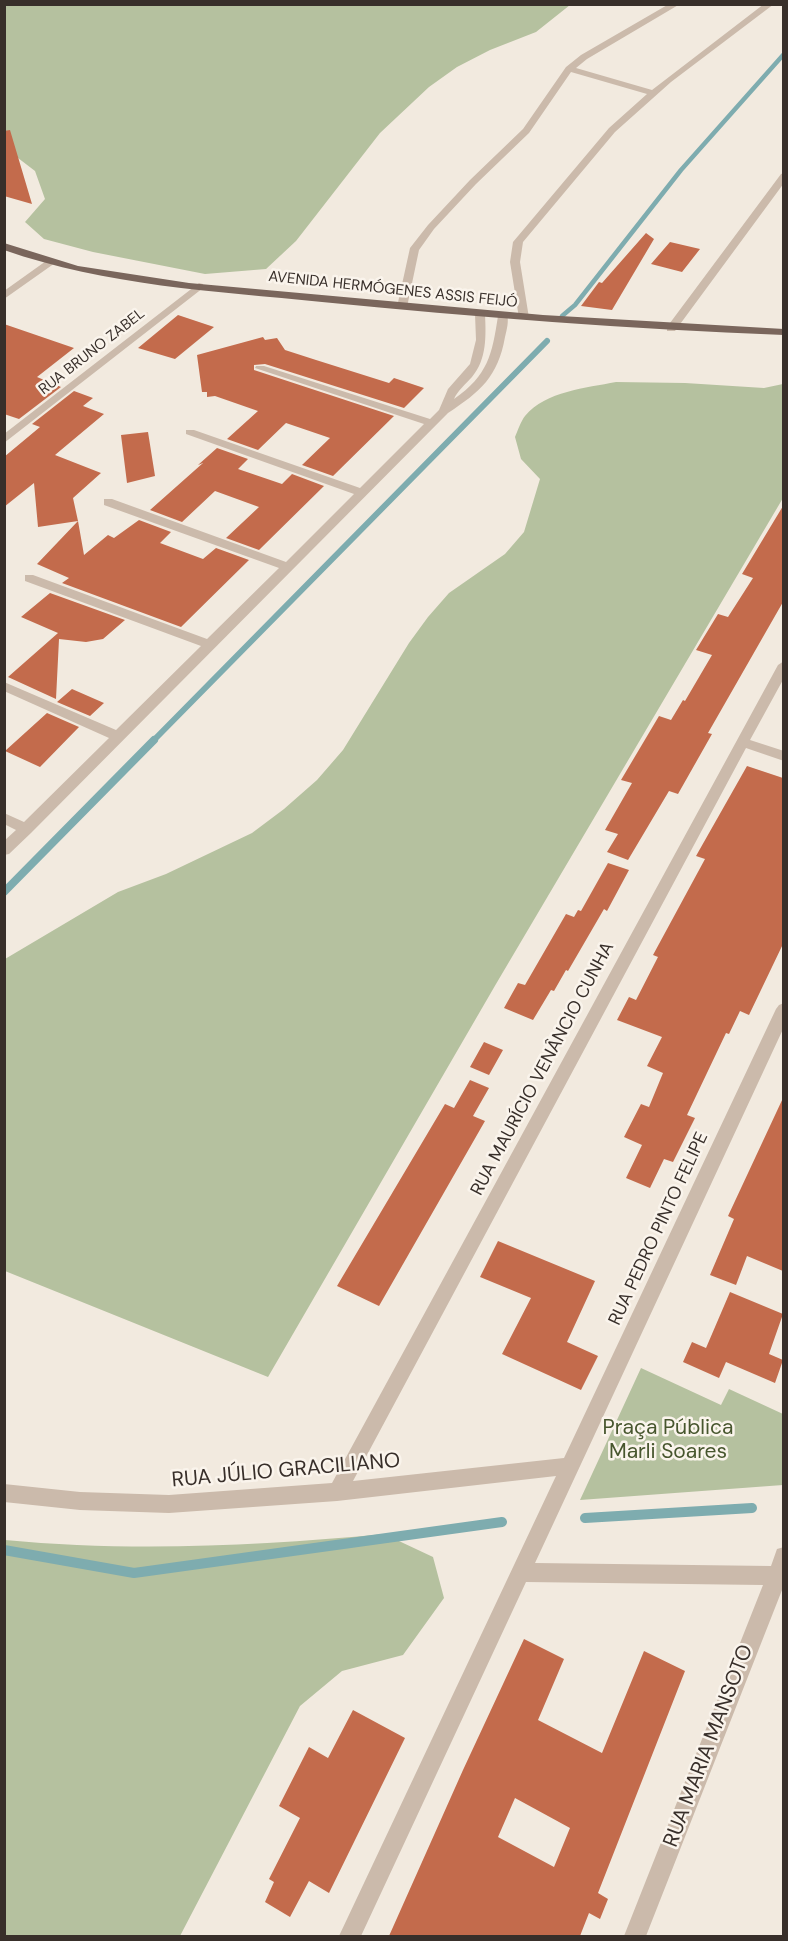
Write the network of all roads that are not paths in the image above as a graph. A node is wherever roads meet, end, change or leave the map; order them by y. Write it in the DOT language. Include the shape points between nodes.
graph roads {
  1 [pos="676,4"];
  2 [pos="770,4"];
  3 [pos="569,69"];
  4 [pos="653,93"];
  5 [pos="783,176"];
  6 [pos="4,246"];
  7 [pos="50,262"];
  8 [pos="199,286"];
  9 [pos="4,296"];
  10 [pos="402,307"];
  11 [pos="480,314"];
  12 [pos="503,316"];
  13 [pos="524,318"];
  14 [pos="671,329"];
  15 [pos="783,332"];
  16 [pos="261,368"];
  17 [pos="444,411"];
  18 [pos="432,423"];
  19 [pos="190,432"];
  20 [pos="4,440"];
  21 [pos="362,493"];
  22 [pos="108,502"];
  23 [pos="288,567"];
  24 [pos="29,578"];
  25 [pos="210,645"];
  26 [pos="783,664"];
  27 [pos="4,686"];
  28 [pos="117,736"];
  29 [pos="742,742"];
  30 [pos="783,756"];
  31 [pos="4,818"];
  32 [pos="26,829"];
  33 [pos="4,850"];
  34 [pos="783,1009"];
  35 [pos="570,1466"];
  36 [pos="337,1492"];
  37 [pos="4,1493"];
  38 [pos="781,1568"];
  39 [pos="520,1572"];
  40 [pos="350,1936"];
  41 [pos="634,1936"];
  1 -- 3 [label="street"];
  2 -- 4 [label="street"];
  3 -- 4 [label="street"];
  3 -- 10 [label="street" via="526,131 473,182 414,250"];
  4 -- 13 [label="street" via="612,130 518,242 514,262"];
  5 -- 14 [label="street"];
  6 -- 7 [label="main road, AVENIDA HERMÓGENES ASSIS FEIJÓ"];
  7 -- 8 [label="main road, AVENIDA HERMÓGENES ASSIS FEIJÓ" via="112,276"];
  7 -- 9 [label="street"];
  8 -- 10 [label="main road, AVENIDA HERMÓGENES ASSIS FEIJÓ"];
  8 -- 20 [label="street, RUA BRUNO ZABEL"];
  10 -- 11 [label="main road, AVENIDA HERMÓGENES ASSIS FEIJÓ"];
  11 -- 12 [label="main road, AVENIDA HERMÓGENES ASSIS FEIJÓ"];
  11 -- 17 [label="street" via="481,340 475,364 452,391"];
  12 -- 13 [label="main road, AVENIDA HERMÓGENES ASSIS FEIJÓ"];
  12 -- 17 [label="street" via="498,353 481,384"];
  13 -- 14 [label="main road, AVENIDA HERMÓGENES ASSIS FEIJÓ"];
  14 -- 15 [label="main road, AVENIDA HERMÓGENES ASSIS FEIJÓ"];
  16 -- 18 [label="street"];
  17 -- 18 [label="street"];
  18 -- 21 [label="street"];
  19 -- 21 [label="street"];
  21 -- 23 [label="street"];
  22 -- 23 [label="street"];
  23 -- 25 [label="street"];
  24 -- 25 [label="street"];
  25 -- 28 [label="street"];
  26 -- 29 [label="street, RUA MAURÍCIO VENÂNCIO CUNHA"];
  27 -- 28 [label="street"];
  28 -- 32 [label="street"];
  29 -- 30 [label="street"];
  29 -- 36 [label="street, RUA MAURÍCIO VENÂNCIO CUNHA"];
  31 -- 32 [label="street"];
  32 -- 33 [label="street"];
  34 -- 35 [label="street, RUA PEDRO PINTO FELIPE"];
  35 -- 36 [label="street, RUA JÚLIO GRACILIANO"];
  35 -- 39 [label="street, RUA PEDRO PINTO FELIPE"];
  36 -- 37 [label="street, RUA JÚLIO GRACILIANO" via="169,1504"];
  38 -- 39 [label="street" via="704,1576"];
  38 -- 41 [label="street, RUA MARIA MANSOTO"];
  39 -- 40 [label="street, RUA PEDRO PINTO FELIPE"];
}
